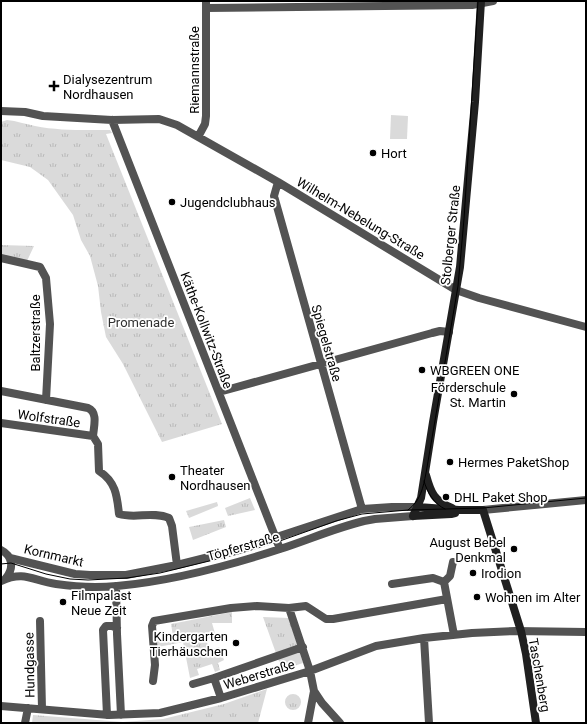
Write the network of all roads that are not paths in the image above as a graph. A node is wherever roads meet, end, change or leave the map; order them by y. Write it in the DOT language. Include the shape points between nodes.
graph roads {
  1 [pos="493,1"];
  2 [pos="352,3"];
  3 [pos="480,3"];
  4 [pos="206,4"];
  5 [pos="1,111"];
  6 [pos="112,120"];
  7 [pos="198,137"];
  8 [pos="278,182"];
  9 [pos="1,258"];
  10 [pos="456,290"];
  11 [pos="586,327"];
  12 [pos="449,332"];
  13 [pos="321,364"];
  14 [pos="1,391"];
  15 [pos="218,392"];
  16 [pos="46,400"];
  17 [pos="1,423"];
  18 [pos="93,436"];
  19 [pos="425,470"];
  20 [pos="586,500"];
  21 [pos="418,507"];
  22 [pos="362,509"];
  23 [pos="458,510"];
  24 [pos="483,510"];
  25 [pos="413,516"];
  26 [pos="276,538"];
  27 [pos="280,549"];
  28 [pos="1,550"];
  29 [pos="10,558"];
  30 [pos="453,562"];
  31 [pos="177,566"];
  32 [pos="117,575"];
  33 [pos="4,580"];
  34 [pos="444,582"];
  35 [pos="392,584"];
  36 [pos="76,586"];
  37 [pos="116,586"];
  38 [pos="447,599"];
  39 [pos="289,608"];
  40 [pos="40,621"];
  41 [pos="117,628"];
  42 [pos="521,631"];
  43 [pos="586,632"];
  44 [pos="454,635"];
  45 [pos="424,638"];
  46 [pos="303,647"];
  47 [pos="310,671"];
  48 [pos="214,678"];
  49 [pos="153,681"];
  50 [pos="193,684"];
  51 [pos="314,691"];
  52 [pos="221,698"];
  53 [pos="1,706"];
  54 [pos="28,708"];
  55 [pos="42,709"];
  56 [pos="107,715"];
  57 [pos="122,715"];
  58 [pos="25,723"];
  59 [pos="308,723"];
  60 [pos="340,723"];
  61 [pos="429,723"];
  62 [pos="536,723"];
  1 -- 3 [label="street"];
  2 -- 3 [label="street"];
  2 -- 4 [label="street"];
  3 -- 10 [label="main road, Stolberger Straße" via="475,102"];
  4 -- 7 [label="street, Riemannstraße" via="206,116"];
  5 -- 6 [label="street, Wilhelm-Nebelung-Straße"];
  6 -- 7 [label="street, Wilhelm-Nebelung-Straße" via="159,119 177,125"];
  6 -- 15 [label="street, Käthe-Kollwitz-Straße"];
  7 -- 8 [label="street, Wilhelm-Nebelung-Straße"];
  8 -- 10 [label="street, Wilhelm-Nebelung-Straße"];
  8 -- 13 [label="street, Spiegelstraße" via="274,196"];
  9 -- 16 [label="street, Baltzerstraße" via="40,268 46,278 50,324"];
  10 -- 11 [label="street, Wilhelm-Nebelung-Straße"];
  10 -- 12 [label="main road, Stolberger Straße"];
  12 -- 13 [label="street" via="440,331"];
  12 -- 19 [label="main road, Stolberger Straße"];
  13 -- 15 [label="street"];
  13 -- 22 [label="street, Spiegelstraße"];
  14 -- 16 [label="street, Wolfstraße"];
  15 -- 26 [label="street, Käthe-Kollwitz-Straße"];
  16 -- 18 [label="street, Wolfstraße" via="92,410 95,414"];
  17 -- 18 [label="street, Wolfstraße"];
  18 -- 31 [label="street, Wolfstraße" via="98,444 99,471 114,488 119,514 152,514 169,518"];
  19 -- 21 [label="main road, Stolberger Straße" via="422,498"];
  19 -- 23 [label="main road, Stolberger Straße" via="435,498"];
  20 -- 24 [label="street"];
  21 -- 22 [label="street, Töpferstraße"];
  21 -- 23 [label="main road"];
  21 -- 25 [label="main road, Stolberger Straße"];
  22 -- 26 [label="street, Töpferstraße"];
  23 -- 24 [label="main road"];
  23 -- 25 [label="main road" via="451,514"];
  24 -- 42 [label="main road, Taschenberg"];
  25 -- 27 [label="street, Töpferstraße" via="375,518"];
  26 -- 27 [label="street, Käthe-Kollwitz-Straße"];
  26 -- 31 [label="street, Töpferstraße"];
  27 -- 37 [label="street, Töpferstraße" via="168,578"];
  28 -- 29 [label="street, Kornmarkt"];
  29 -- 32 [label="street, Kornmarkt" via="75,574"];
  29 -- 33 [label="street, Kornmarkt" via="12,567"];
  30 -- 34 [label="street" via="450,576"];
  31 -- 32 [label="street, Töpferstraße"];
  33 -- 36 [label="street, Kornmarkt" via="23,576"];
  34 -- 35 [label="street" via="433,578"];
  34 -- 38 [label="street"];
  36 -- 37 [label="street, Töpferstraße"];
  37 -- 41 [label="street"];
  38 -- 39 [label="street" via="333,619 326,619 306,606"];
  38 -- 44 [label="street"];
  39 -- 46 [label="street"];
  39 -- 49 [label="street" via="230,608 154,621"];
  40 -- 55 [label="street, Hundgasse"];
  41 -- 56 [label="street" via="106,626 103,630"];
  41 -- 57 [label="street"];
  42 -- 43 [label="street, Weberstraße"];
  42 -- 44 [label="street, Weberstraße"];
  42 -- 62 [label="main road, Taschenberg"];
  44 -- 45 [label="street, Weberstraße"];
  45 -- 47 [label="street, Weberstraße" via="376,646"];
  45 -- 61 [label="street"];
  46 -- 47 [label="street"];
  46 -- 48 [label="street"];
  47 -- 51 [label="street"];
  47 -- 52 [label="street, Weberstraße"];
  48 -- 50 [label="street"];
  48 -- 52 [label="street"];
  51 -- 59 [label="street"];
  51 -- 60 [label="street"];
  52 -- 57 [label="street, Weberstraße" via="160,713"];
  53 -- 54 [label="street, Weberstraße"];
  54 -- 55 [label="street, Weberstraße"];
  54 -- 58 [label="street"];
  55 -- 56 [label="street, Weberstraße"];
  56 -- 57 [label="street, Weberstraße"];
}
